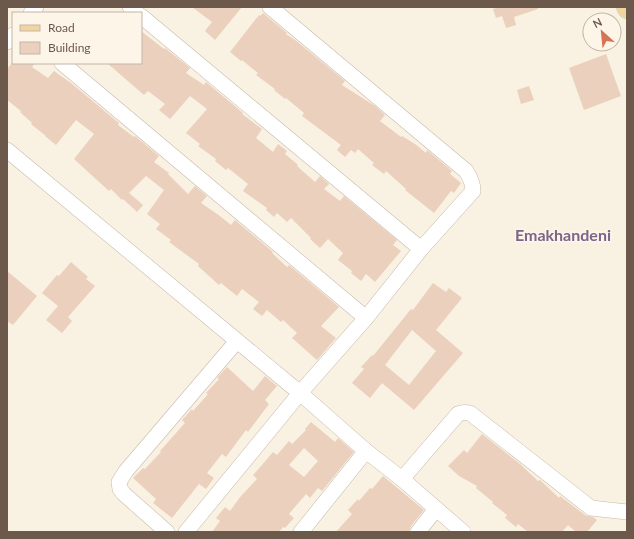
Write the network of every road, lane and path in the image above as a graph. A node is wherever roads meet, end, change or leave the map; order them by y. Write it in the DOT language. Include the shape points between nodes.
graph roads {
  1 [pos="270,7"];
  2 [pos="142,17"];
  3 [pos="63,64"];
  4 [pos="7,150"];
  5 [pos="421,249"];
  6 [pos="366,318"];
  7 [pos="237,341"];
  8 [pos="300,393"];
  9 [pos="366,451"];
  10 [pos="402,479"];
  11 [pos="436,509"];
  12 [pos="627,512"];
  13 [pos="167,532"];
  14 [pos="186,532"];
  15 [pos="301,532"];
  16 [pos="418,532"];
  17 [pos="463,532"];
  1 -- 5 [label="street" via="469,175 473,191"];
  2 -- 5 [label="street"];
  3 -- 6 [label="street"];
  4 -- 7 [label="street"];
  5 -- 6 [label="street"];
  6 -- 8 [label="street"];
  7 -- 8 [label="street"];
  7 -- 13 [label="street" via="119,482 124,494"];
  8 -- 9 [label="street"];
  8 -- 14 [label="street"];
  9 -- 10 [label="street"];
  9 -- 15 [label="street"];
  10 -- 11 [label="street"];
  10 -- 12 [label="street" via="458,414 467,412 586,505 591,508"];
  11 -- 16 [label="street"];
  11 -- 17 [label="street"];
}
